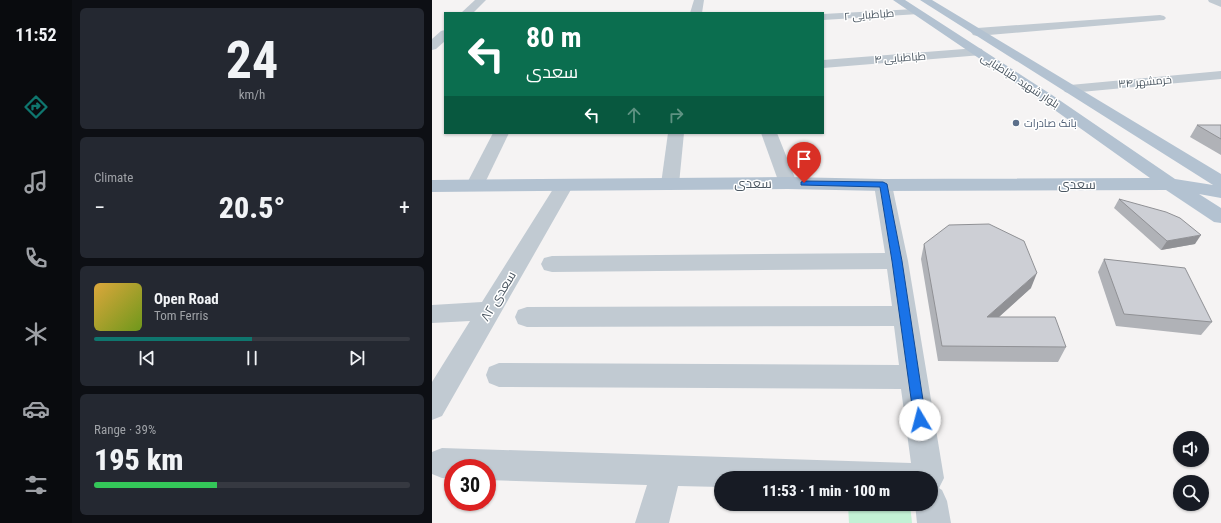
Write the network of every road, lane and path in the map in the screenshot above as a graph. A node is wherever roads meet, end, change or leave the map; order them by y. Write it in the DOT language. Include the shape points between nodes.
graph roads {
  1 [pos="481,0"];
  2 [pos="699,0"];
  3 [pos="898,0"];
  4 [pos="925,0"];
  5 [pos="1214,0"];
  6 [pos="1221,4"];
  7 [pos="468,12"];
  8 [pos="696,12"];
  9 [pos="915,12"];
  10 [pos="824,18"];
  11 [pos="1160,18"];
  12 [pos="977,32"];
  13 [pos="444,35"];
  14 [pos="437,45"];
  15 [pos="977,52"];
  16 [pos="824,64"];
  17 [pos="1221,75"];
  18 [pos="1070,89"];
  19 [pos="500,134"];
  20 [pos="676,134"];
  21 [pos="769,134"];
  22 [pos="1212,171"];
  23 [pos="1221,182"];
  24 [pos="788,183"];
  25 [pos="670,184"];
  26 [pos="883,184"];
  27 [pos="1170,184"];
  28 [pos="475,185"];
  29 [pos="432,186"];
  30 [pos="564,186"];
  31 [pos="1221,192"];
  32 [pos="1221,217"];
  33 [pos="897,261"];
  34 [pos="552,264"];
  35 [pos="490,311"];
  36 [pos="432,314"];
  37 [pos="905,316"];
  38 [pos="527,317"];
  39 [pos="499,375"];
  40 [pos="914,377"];
  41 [pos="432,407"];
  42 [pos="442,463"];
  43 [pos="667,470"];
  44 [pos="927,471"];
  45 [pos="714,472"];
  46 [pos="932,511"];
  47 [pos="652,523"];
  48 [pos="934,523"];
  1 -- 7 [label="street"];
  2 -- 8 [label="street"];
  3 -- 9 [label="main road, بلوار شهید طباطبایی"];
  4 -- 12 [label="main road, بلوار شهید طباطبایی"];
  5 -- 6 [label="street"];
  9 -- 10 [label="street, طباطبایی ۲"];
  9 -- 15 [label="main road, بلوار شهید طباطبایی"];
  11 -- 12 [label="street"];
  12 -- 18 [label="main road, بلوار شهید طباطبایی"];
  13 -- 14 [label="street"];
  15 -- 16 [label="street, طباطبایی ۴"];
  15 -- 27 [label="main road, بلوار شهید طباطبایی"];
  17 -- 18 [label="street, خرمشهر ۳۴"];
  18 -- 22 [label="main road, بلوار شهید طباطبایی"];
  19 -- 28 [label="street"];
  20 -- 25 [label="street"];
  21 -- 24 [label="street"];
  22 -- 23 [label="main road, بلوار شهید طباطبایی"];
  22 -- 27 [label="main road"];
  24 -- 25 [label="main road, سعدی"];
  24 -- 26 [label="main road, سعدی"];
  25 -- 30 [label="main road, سعدی"];
  26 -- 27 [label="main road, سعدی"];
  26 -- 33 [label="street"];
  27 -- 31 [label="main road"];
  27 -- 32 [label="main road, بلوار شهید طباطبایی"];
  28 -- 29 [label="main road, سعدی"];
  28 -- 30 [label="main road, سعدی"];
  30 -- 35 [label="street, سعدی ۸۲"];
  33 -- 34 [label="street"];
  33 -- 37 [label="street"];
  35 -- 36 [label="street"];
  35 -- 41 [label="street, سعدی ۸۲"];
  37 -- 38 [label="street"];
  37 -- 40 [label="street"];
  39 -- 40 [label="street"];
  40 -- 44 [label="street"];
  42 -- 43 [label="street"];
  43 -- 45 [label="street"];
  43 -- 47 [label="street"];
  46 -- 48 [label="street"];
}
